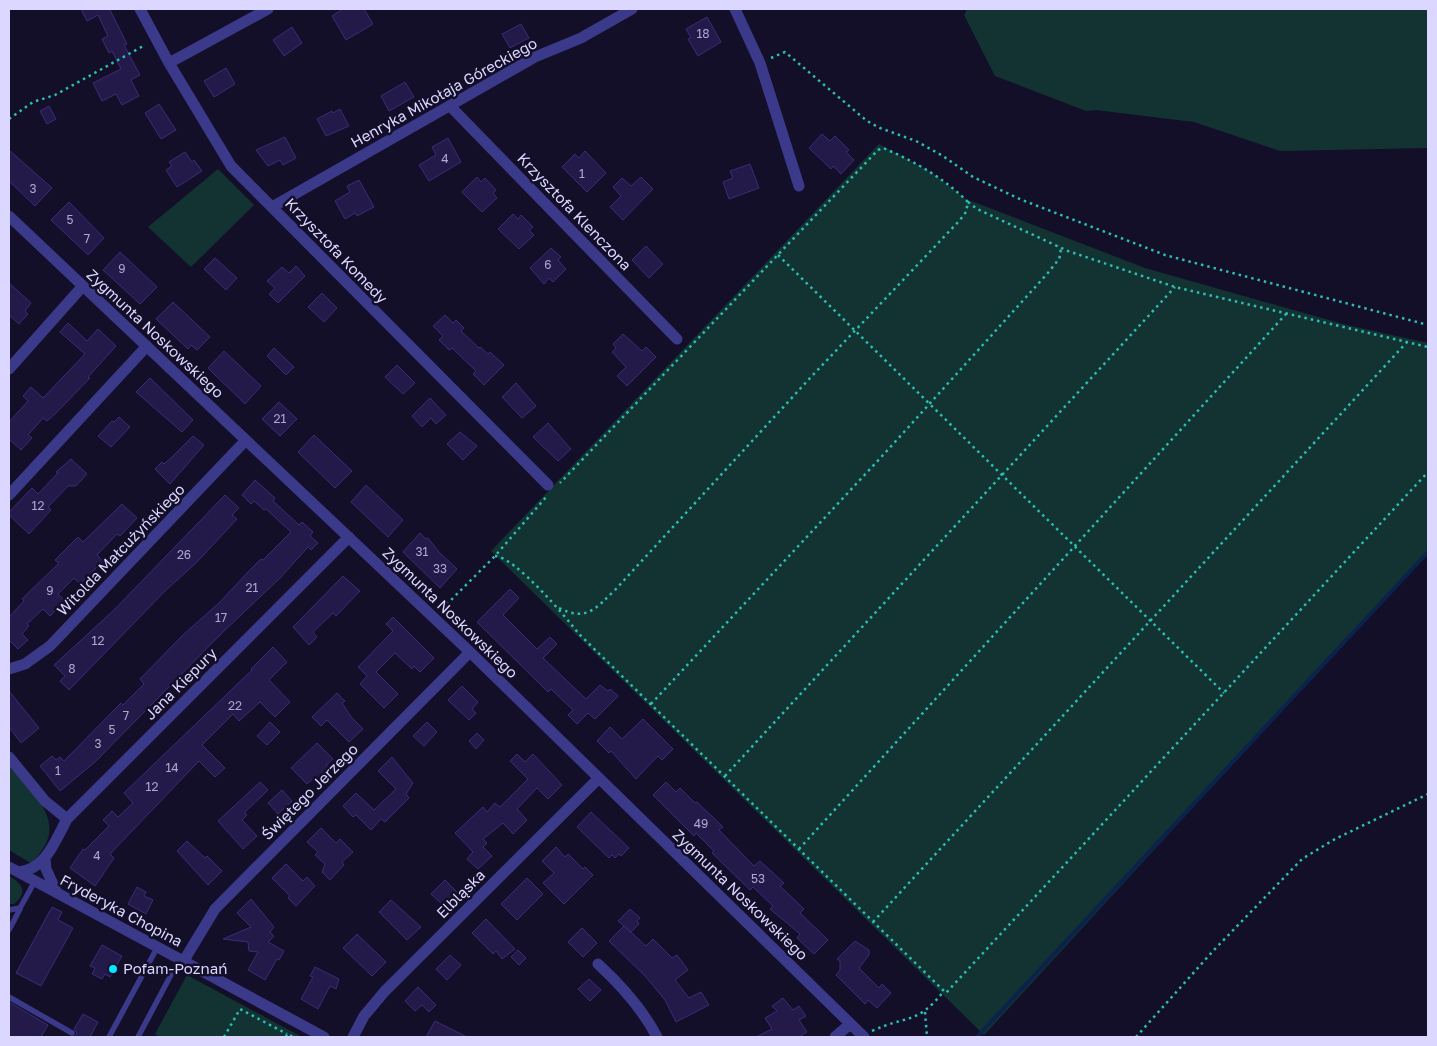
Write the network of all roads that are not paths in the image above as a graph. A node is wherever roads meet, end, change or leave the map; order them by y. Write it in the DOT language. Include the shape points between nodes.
graph roads {
  1 [pos="140,9"];
  2 [pos="268,9"];
  3 [pos="632,9"];
  4 [pos="735,9"];
  5 [pos="169,63"];
  6 [pos="450,106"];
  7 [pos="798,186"];
  8 [pos="272,207"];
  9 [pos="9,216"];
  10 [pos="82,287"];
  11 [pos="677,339"];
  12 [pos="147,346"];
  13 [pos="9,369"];
  14 [pos="246,440"];
  15 [pos="553,487"];
  16 [pos="9,495"];
  17 [pos="349,537"];
  18 [pos="470,652"];
  19 [pos="9,669"];
  20 [pos="9,757"];
  21 [pos="599,778"];
  22 [pos="67,819"];
  23 [pos="45,858"];
  24 [pos="14,869"];
  25 [pos="35,881"];
  26 [pos="57,893"];
  27 [pos="22,905"];
  28 [pos="9,910"];
  29 [pos="9,927"];
  30 [pos="157,948"];
  31 [pos="183,962"];
  32 [pos="598,964"];
  33 [pos="172,974"];
  34 [pos="9,997"];
  35 [pos="850,1024"];
  36 [pos="72,1033"];
  37 [pos="867,1035"];
  38 [pos="109,1037"];
  39 [pos="138,1037"];
  40 [pos="324,1037"];
  41 [pos="353,1037"];
  42 [pos="657,1037"];
  43 [pos="835,1037"];
  1 -- 5 [label="street, Krzysztofa Komedy"];
  2 -- 5 [label="street"];
  3 -- 6 [label="street, Henryka Mikołaja Góreckiego"];
  4 -- 7 [label="street" via="760,64"];
  5 -- 8 [label="street, Krzysztofa Komedy" via="221,152"];
  6 -- 8 [label="street, Henryka Mikołaja Góreckiego"];
  6 -- 11 [label="street, Krzysztofa Klenczona"];
  8 -- 15 [label="street, Krzysztofa Komedy"];
  9 -- 10 [label="street, Zygmunta Noskowskiego"];
  10 -- 12 [label="street, Zygmunta Noskowskiego"];
  10 -- 13 [label="street"];
  12 -- 14 [label="street, Zygmunta Noskowskiego"];
  12 -- 16 [label="street"];
  14 -- 17 [label="street, Zygmunta Noskowskiego"];
  14 -- 19 [label="street, Witolda Małcużyńskiego" via="50,646 25,664"];
  17 -- 18 [label="street, Zygmunta Noskowskiego"];
  17 -- 22 [label="street, Jana Kiepury"];
  18 -- 21 [label="street, Zygmunta Noskowskiego"];
  18 -- 31 [label="street, Świętego Jerzego" via="215,909"];
  20 -- 22 [label="street" via="45,801"];
  21 -- 35 [label="street, Zygmunta Noskowskiego"];
  21 -- 41 [label="street, Elbląska" via="385,991 364,1016"];
  22 -- 23 [label="street, Jana Kiepury"];
  23 -- 24 [label="street" via="34,868"];
  23 -- 26 [label="street" via="46,869"];
  24 -- 25 [label="street, Fryderyka Chopina"];
  25 -- 26 [label="street, Fryderyka Chopina"];
  25 -- 27 [label="lane"];
  26 -- 30 [label="street, Fryderyka Chopina"];
  27 -- 28 [label="lane" via="17,910"];
  27 -- 29 [label="lane"];
  30 -- 31 [label="street, Fryderyka Chopina"];
  30 -- 38 [label="lane"];
  31 -- 40 [label="street, Fryderyka Chopina"];
  32 -- 42 [label="street" via="626,990"];
  33 -- 39 [label="lane"];
  34 -- 36 [label="lane"];
  35 -- 37 [label="street, Zygmunta Noskowskiego"];
  35 -- 43 [label="street"];
}
